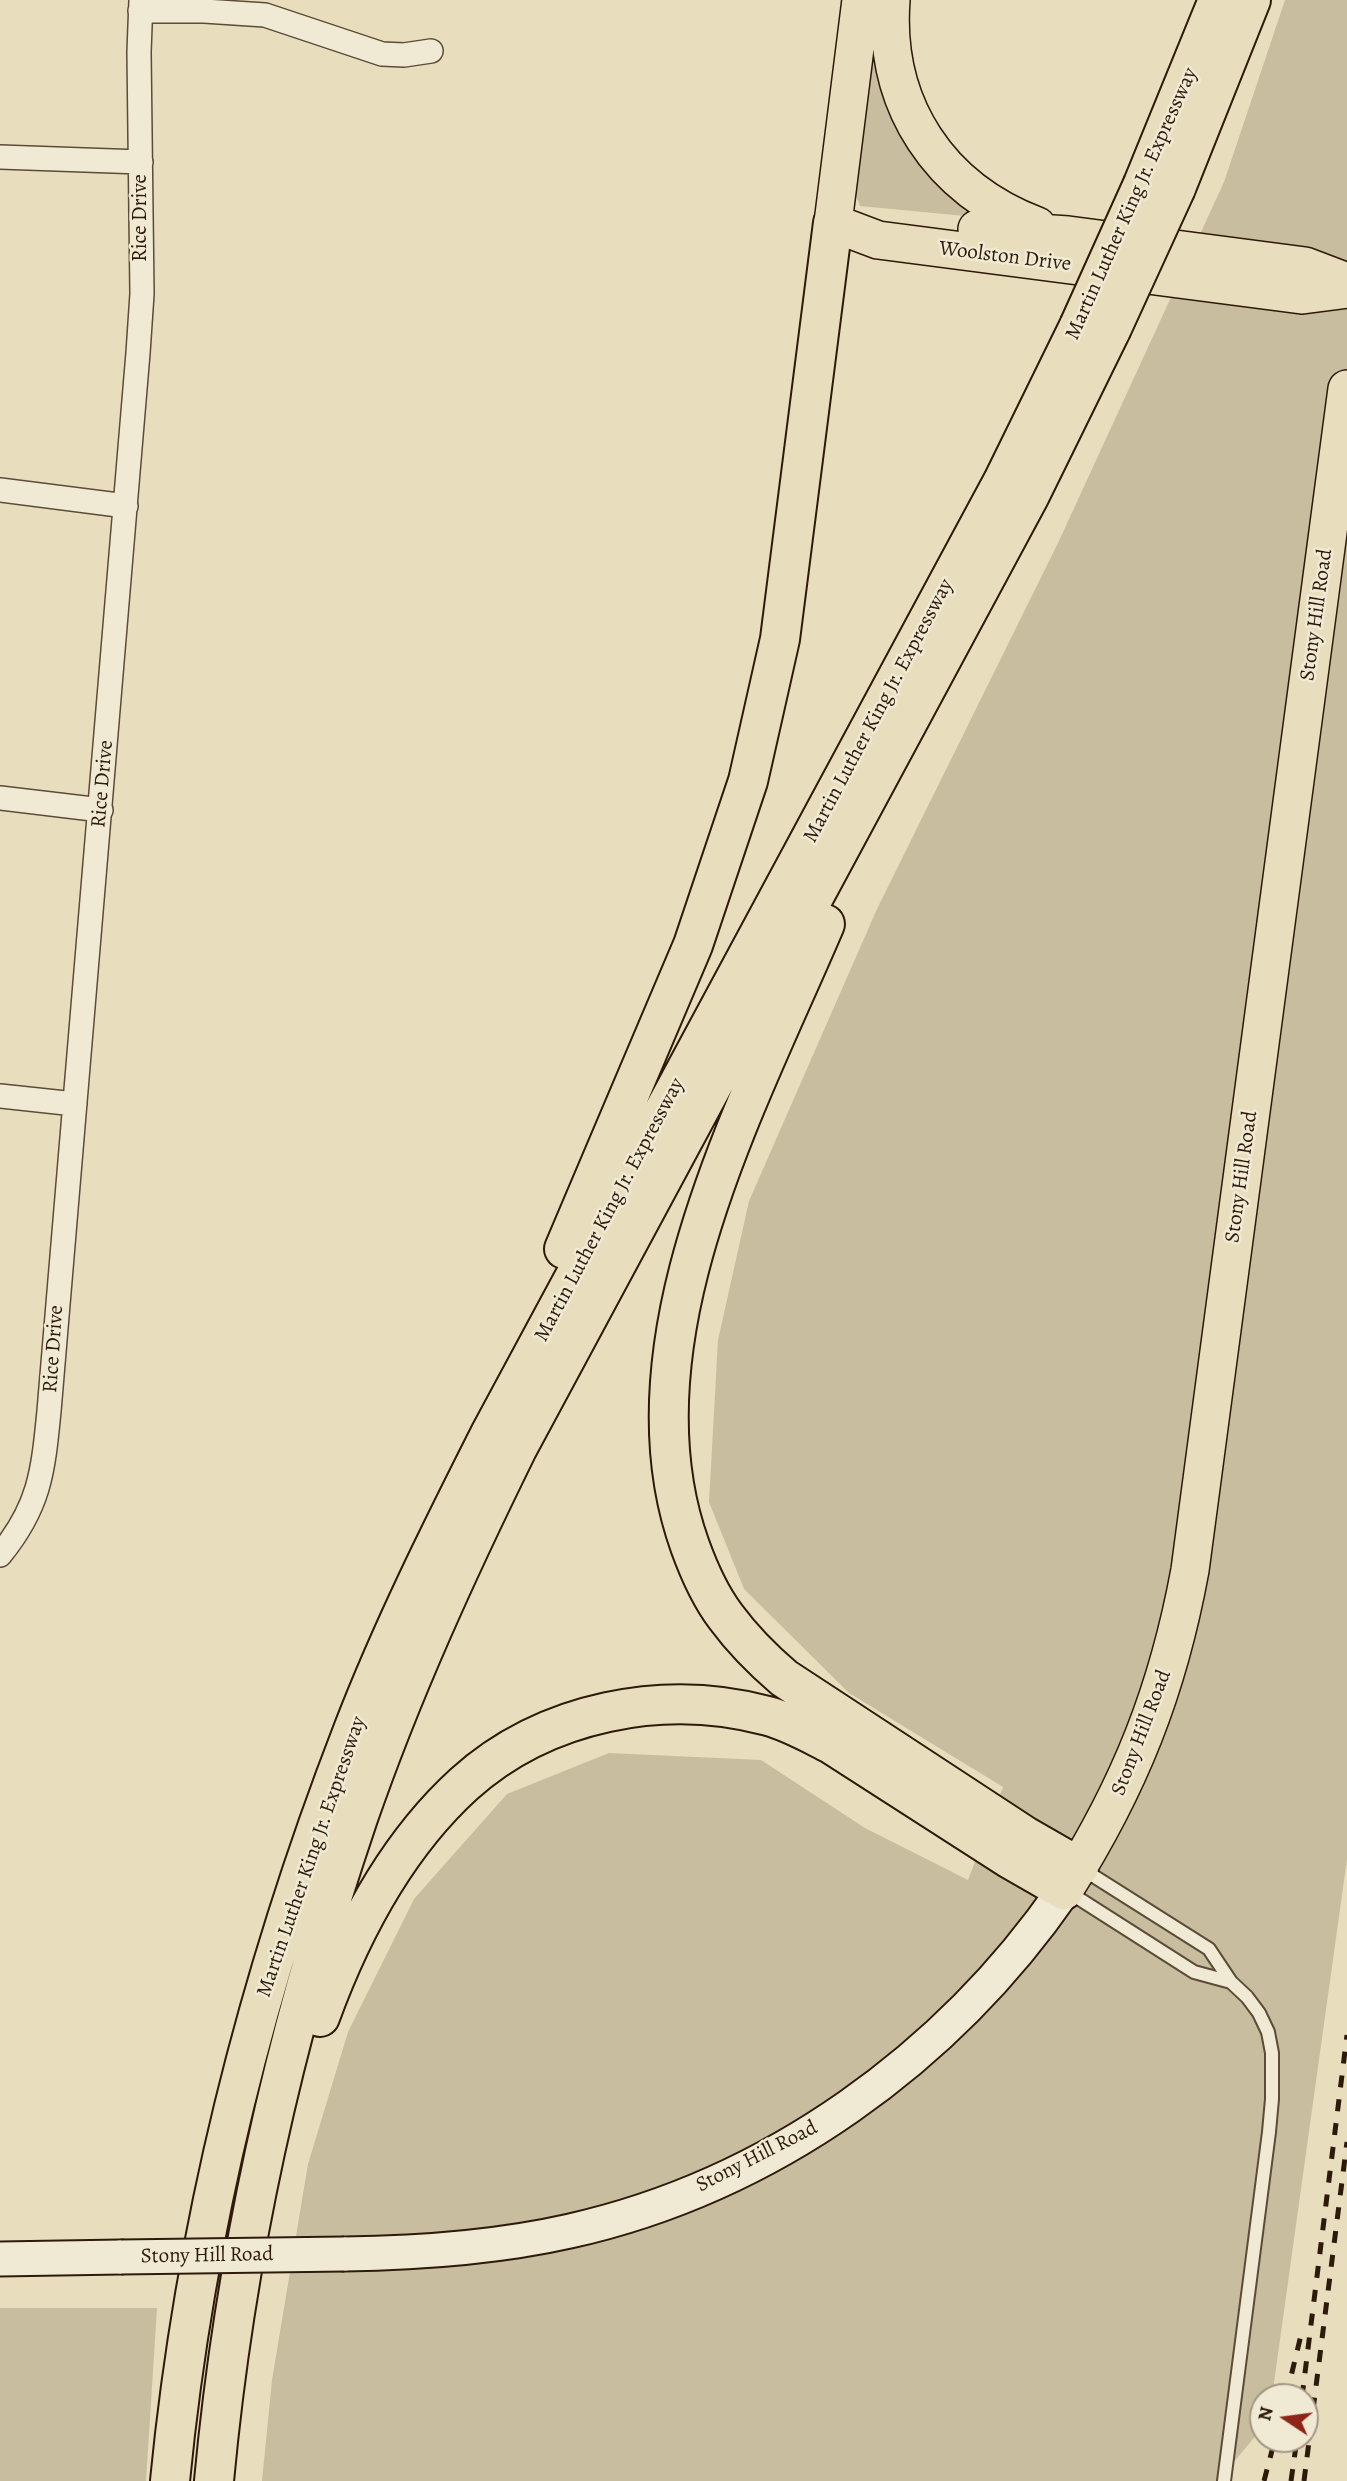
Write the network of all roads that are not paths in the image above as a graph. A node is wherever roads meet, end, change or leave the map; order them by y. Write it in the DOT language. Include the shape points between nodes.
graph roads {
  1 [pos="861,0"];
  2 [pos="891,0"];
  3 [pos="1218,0"];
  4 [pos="1251,0"];
  5 [pos="141,5"];
  6 [pos="431,51"];
  7 [pos="0,157"];
  8 [pos="141,162"];
  9 [pos="1159,186"];
  10 [pos="834,223"];
  11 [pos="1068,235"];
  12 [pos="1347,282"];
  13 [pos="1347,289"];
  14 [pos="1095,328"];
  15 [pos="1347,389"];
  16 [pos="0,490"];
  17 [pos="126,506"];
  18 [pos="925,692"];
  19 [pos="0,798"];
  20 [pos="101,810"];
  21 [pos="0,1096"];
  22 [pos="75,1104"];
  23 [pos="453,1507"];
  24 [pos="0,1555"];
  25 [pos="1071,1878"];
  26 [pos="1231,1982"];
  27 [pos="254,2204"];
  28 [pos="0,2259"];
  29 [pos="170,2481"];
  30 [pos="214,2481"];
  31 [pos="1224,2481"];
  1 -- 10 [label="main road"];
  2 -- 11 [label="main road, Woolston Drive" via="896,77 934,154 990,204"];
  3 -- 9 [label="highway, Martin Luther King Jr. Expressway"];
  4 -- 9 [label="highway, Martin Luther King Jr. Expressway"];
  5 -- 6 [label="street" via="265,15 382,54"];
  5 -- 8 [label="street, Rice Drive"];
  7 -- 8 [label="street"];
  8 -- 17 [label="street, Rice Drive" via="142,294"];
  9 -- 14 [label="highway, Martin Luther King Jr. Expressway, bridge"];
  10 -- 11 [label="main road, Woolston Drive" via="881,216 1008,233"];
  10 -- 13 [label="main road, Woolston Drive" via="878,240 1302,295"];
  10 -- 23 [label="highway" via="787,592 748,781 671,1000"];
  11 -- 12 [label="main road, Woolston Drive" via="1305,266"];
  14 -- 18 [label="highway, Martin Luther King Jr. Expressway" via="1030,495"];
  14 -- 23 [label="highway, Martin Luther King Jr. Expressway" via="996,493"];
  15 -- 25 [label="main road, Stony Hill Road" via="1191,1570 1172,1654 1146,1732 1114,1805"];
  16 -- 17 [label="street"];
  17 -- 20 [label="street, Rice Drive"];
  18 -- 25 [label="highway" via="705,1212 671,1369 670,1468 685,1532 709,1589 725,1616 765,1661 821,1704 1025,1836"];
  18 -- 27 [label="highway, Martin Luther King Jr. Expressway" via="517,1448 448,1593 387,1742 334,1891 289,2048"];
  19 -- 20 [label="street"];
  20 -- 22 [label="street, Rice Drive"];
  21 -- 22 [label="street"];
  22 -- 24 [label="street, Rice Drive" via="44,1463 26,1518"];
  23 -- 29 [label="highway, Martin Luther King Jr. Expressway" via="354,1728 274,1960 214,2196"];
  25 -- 26 [label="lane" via="1194,1972"];
  25 -- 26 [label="lane" via="1209,1950"];
  25 -- 27 [label="highway" via="1010,1859 831,1744 770,1717 715,1707 652,1705 580,1719 548,1731 465,1783 419,1832 380,1889 327,1997"];
  25 -- 28 [label="street, Stony Hill Road, bridge" via="1037,1928 979,1997 885,2080 749,2166 661,2204 571,2231 471,2248 410,2253"];
  26 -- 31 [label="lane" via="1259,2012 1268,2032 1273,2075"];
  27 -- 30 [label="highway, Martin Luther King Jr. Expressway"];
}
